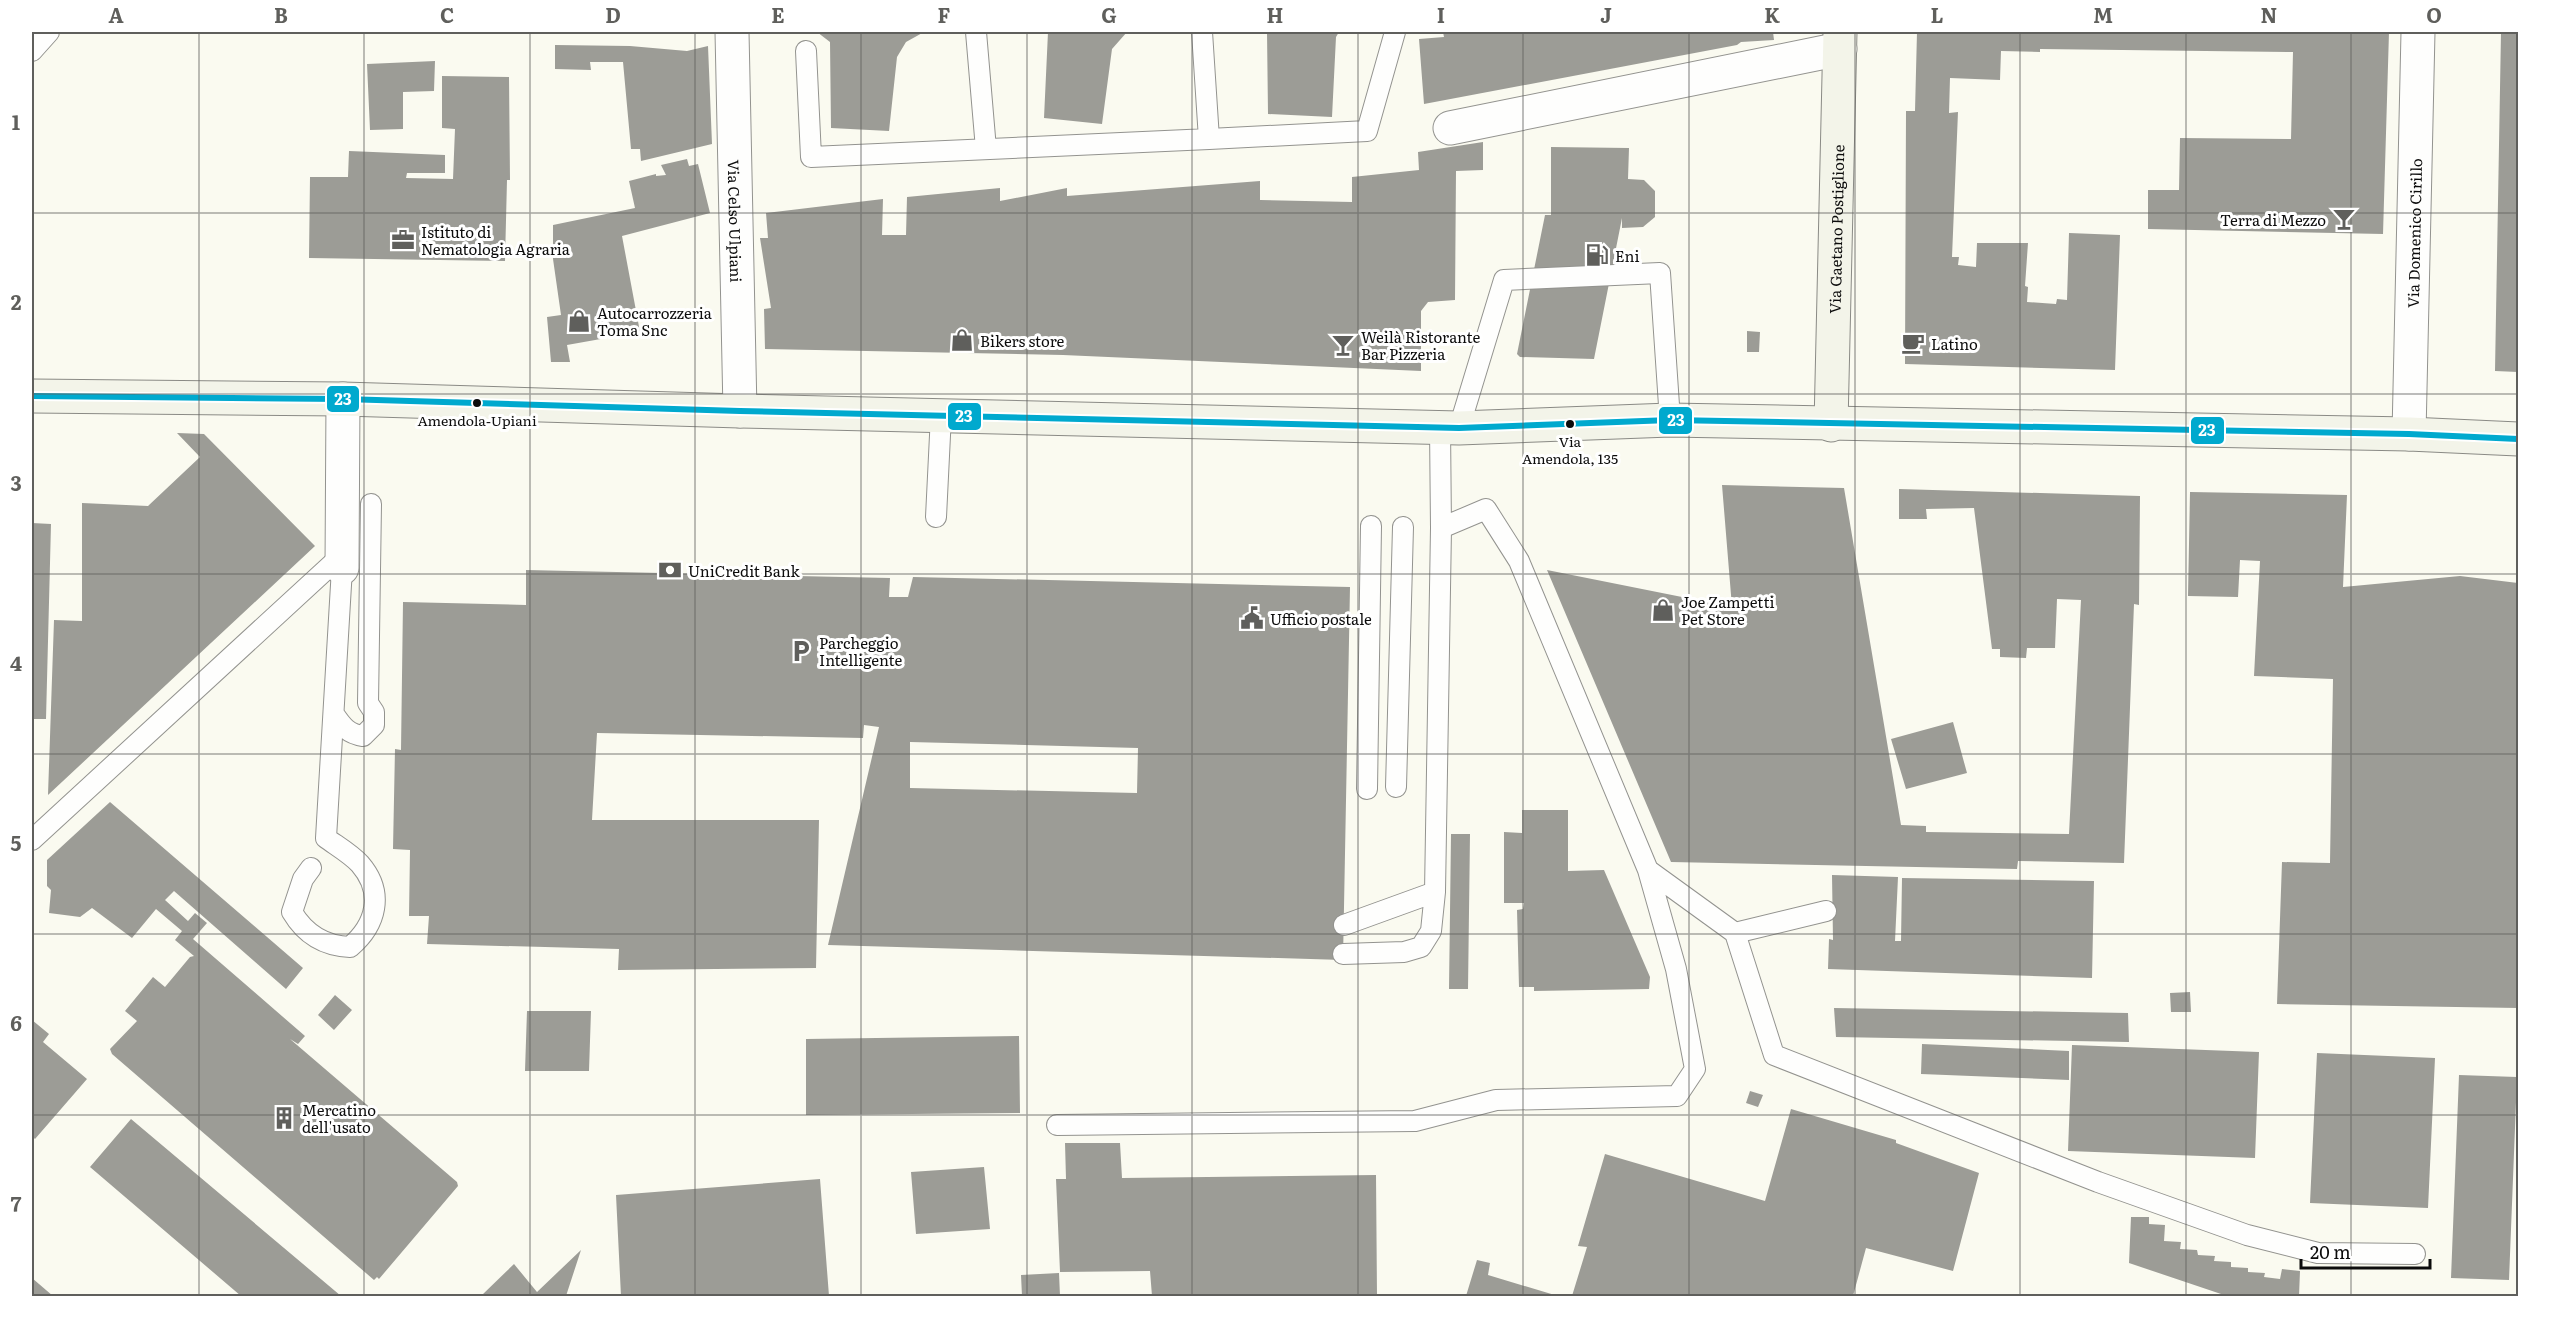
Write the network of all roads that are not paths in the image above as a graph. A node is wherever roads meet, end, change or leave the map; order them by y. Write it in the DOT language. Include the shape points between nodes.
graph roads {
  1 [pos="49,32"];
  2 [pos="732,32"];
  3 [pos="976,32"];
  4 [pos="1202,32"];
  5 [pos="1395,32"];
  6 [pos="2418,32"];
  7 [pos="1840,40"];
  8 [pos="32,51"];
  9 [pos="806,51"];
  10 [pos="1450,128"];
  11 [pos="1209,139"];
  12 [pos="986,149"];
  13 [pos="32,396"];
  14 [pos="343,399"];
  15 [pos="740,411"];
  16 [pos="941,415"];
  17 [pos="1671,420"];
  18 [pos="1831,425"];
  19 [pos="1450,427"];
  20 [pos="2409,434"];
  21 [pos="2518,439"];
  22 [pos="371,504"];
  23 [pos="936,517"];
  24 [pos="1371,526"];
  25 [pos="1403,527"];
  26 [pos="1441,528"];
  27 [pos="343,561"];
  28 [pos="334,714"];
  29 [pos="1396,787"];
  30 [pos="1367,789"];
  31 [pos="32,840"];
  32 [pos="311,868"];
  33 [pos="1648,870"];
  34 [pos="1435,892"];
  35 [pos="1826,910"];
  36 [pos="1344,925"];
  37 [pos="1736,933"];
  38 [pos="1343,954"];
  39 [pos="1057,1125"];
  40 [pos="2415,1254"];
  1 -- 8 [label="lane"];
  2 -- 15 [label="street, Via Celso Ulpiani"];
  3 -- 12 [label="lane"];
  4 -- 11 [label="lane"];
  5 -- 11 [label="lane" via="1367,131"];
  6 -- 20 [label="street, Via Domenico Cirillo"];
  7 -- 10 [label="street"];
  7 -- 18 [label="main road, Via Gaetano Postiglione"];
  9 -- 12 [label="lane" via="811,157"];
  11 -- 12 [label="lane"];
  13 -- 14 [label="main road"];
  14 -- 15 [label="main road"];
  14 -- 27 [label="street"];
  15 -- 16 [label="main road"];
  16 -- 19 [label="main road"];
  16 -- 23 [label="lane"];
  17 -- 18 [label="main road"];
  17 -- 19 [label="main road"];
  17 -- 19 [label="lane" via="1660,273 1504,280"];
  18 -- 20 [label="main road"];
  19 -- 26 [label="lane"];
  20 -- 21 [label="main road"];
  22 -- 28 [label="lane" via="368,704 374,712 375,724 363,736 355,735 344,729"];
  24 -- 30 [label="lane"];
  25 -- 29 [label="lane"];
  26 -- 33 [label="lane" via="1486,510 1519,561"];
  26 -- 34 [label="lane"];
  27 -- 28 [label="lane"];
  27 -- 31 [label="lane"];
  28 -- 32 [label="lane" via="326,838 360,864 372,881 377,900 372,921 350,947 336,947 317,939 300,926 292,912"];
  33 -- 37 [label="lane"];
  33 -- 39 [label="lane" via="1676,969 1695,1069 1677,1096 1496,1100 1415,1121"];
  34 -- 36 [label="lane"];
  34 -- 38 [label="lane" via="1431,931 1421,947 1404,952"];
  35 -- 37 [label="lane"];
  37 -- 40 [label="lane" via="1774,1055 2098,1182 2247,1235 2318,1253"];
}
